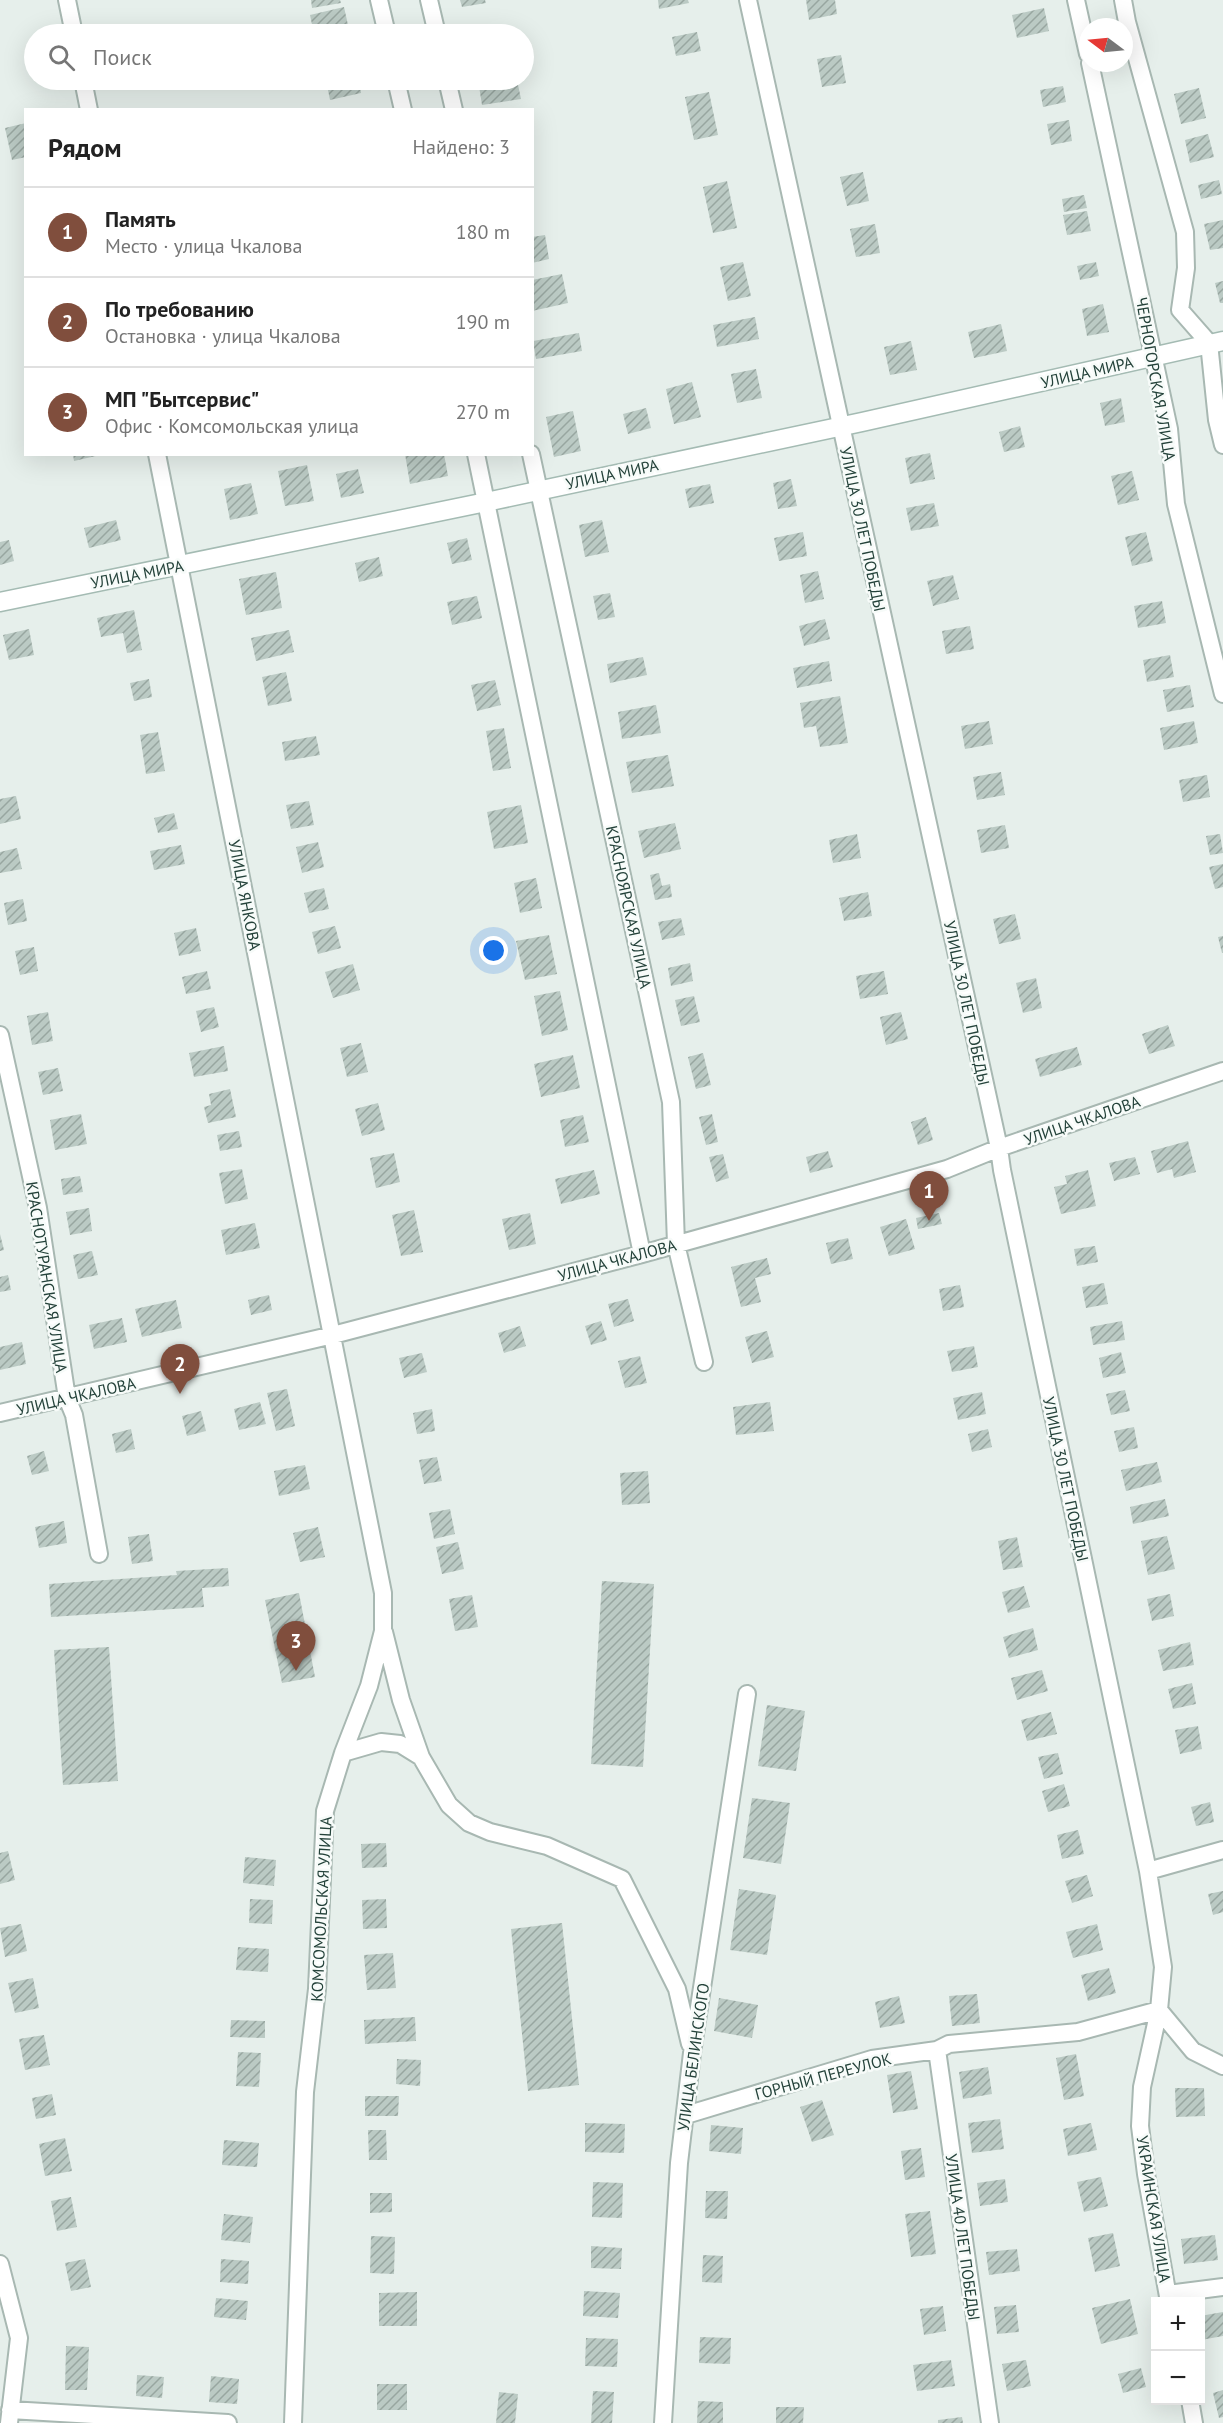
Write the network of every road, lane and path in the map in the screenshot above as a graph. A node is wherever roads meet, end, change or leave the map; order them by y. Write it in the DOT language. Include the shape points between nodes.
graph roads {
  1 [pos="67,0"];
  2 [pos="379,0"];
  3 [pos="429,0"];
  4 [pos="748,0"];
  5 [pos="1076,0"];
  6 [pos="1123,0"];
  7 [pos="1080,18"];
  8 [pos="72,24"];
  9 [pos="385,24"];
  10 [pos="435,24"];
  11 [pos="1092,72"];
  12 [pos="85,90"];
  13 [pos="398,90"];
  14 [pos="449,90"];
  15 [pos="89,108"];
  16 [pos="402,108"];
  17 [pos="454,108"];
  18 [pos="1216,342"];
  19 [pos="1154,357"];
  20 [pos="840,427"];
  21 [pos="1223,445"];
  22 [pos="157,456"];
  23 [pos="476,456"];
  24 [pos="531,456"];
  25 [pos="539,490"];
  26 [pos="486,502"];
  27 [pos="179,566"];
  28 [pos="0,602"];
  29 [pos="1223,694"];
  30 [pos="0,1035"];
  31 [pos="1223,1071"];
  32 [pos="999,1148"];
  33 [pos="676,1244"];
  34 [pos="642,1254"];
  35 [pos="333,1335"];
  36 [pos="704,1362"];
  37 [pos="67,1398"];
  38 [pos="0,1413"];
  39 [pos="99,1554"];
  40 [pos="383,1631"];
  41 [pos="747,1694"];
  42 [pos="343,1753"];
  43 [pos="421,1757"];
  44 [pos="1223,1850"];
  45 [pos="1148,1871"];
  46 [pos="1160,2010"];
  47 [pos="937,2050"];
  48 [pos="692,2053"];
  49 [pos="1223,2066"];
  50 [pos="686,2115"];
  51 [pos="0,2264"];
  52 [pos="1223,2287"];
  53 [pos="1169,2297"];
  54 [pos="1174,2297"];
  55 [pos="1191,2405"];
  56 [pos="10,2416"];
  57 [pos="228,2423"];
  58 [pos="293,2423"];
  59 [pos="663,2423"];
  60 [pos="990,2423"];
  61 [pos="1194,2423"];
  1 -- 8 [label="street"];
  2 -- 9 [label="street"];
  3 -- 10 [label="street"];
  4 -- 20 [label="street, УЛИЦА 30 ЛЕТ ПОБЕДЫ"];
  5 -- 7 [label="street"];
  6 -- 18 [label="street" via="1185,232 1186,268 1180,310"];
  11 -- 19 [label="street, ЧЕРНОГОРСКАЯ УЛИЦА"];
  12 -- 15 [label="street"];
  13 -- 16 [label="street"];
  14 -- 17 [label="street"];
  18 -- 19 [label="main road, УЛИЦА МИРА"];
  18 -- 21 [label="street" via="1217,420"];
  19 -- 20 [label="main road, УЛИЦА МИРА"];
  19 -- 29 [label="street, ЧЕРНОГОРСКАЯ УЛИЦА" via="1168,429 1176,504"];
  20 -- 25 [label="main road, УЛИЦА МИРА"];
  20 -- 32 [label="street, УЛИЦА 30 ЛЕТ ПОБЕДЫ"];
  22 -- 27 [label="street, УЛИЦА ЯНКОВА"];
  23 -- 26 [label="street"];
  24 -- 25 [label="street, КРАСНОЯРСКАЯ УЛИЦА"];
  25 -- 26 [label="main road, УЛИЦА МИРА"];
  25 -- 33 [label="street, КРАСНОЯРСКАЯ УЛИЦА" via="671,1102"];
  26 -- 27 [label="main road, УЛИЦА МИРА"];
  26 -- 34 [label="street"];
  27 -- 28 [label="main road, УЛИЦА МИРА"];
  27 -- 35 [label="street, УЛИЦА ЯНКОВА"];
  30 -- 37 [label="street, КРАСНОТУРАНСКАЯ УЛИЦА" via="38,1208"];
  31 -- 32 [label="street, УЛИЦА ЧКАЛОВА"];
  32 -- 33 [label="street, УЛИЦА ЧКАЛОВА" via="947,1168"];
  32 -- 45 [label="street, УЛИЦА 30 ЛЕТ ПОБЕДЫ"];
  33 -- 34 [label="street, УЛИЦА ЧКАЛОВА"];
  33 -- 36 [label="street, КРАСНОЯРСКАЯ УЛИЦА"];
  34 -- 35 [label="street, УЛИЦА ЧКАЛОВА"];
  35 -- 37 [label="street, УЛИЦА ЧКАЛОВА"];
  35 -- 40 [label="street, КОМСОМОЛЬСКАЯ УЛИЦА" via="383,1593"];
  37 -- 38 [label="street, УЛИЦА ЧКАЛОВА"];
  37 -- 39 [label="street, КРАСНОТУРАНСКАЯ УЛИЦА" via="74,1415"];
  40 -- 42 [label="street, КОМСОМОЛЬСКАЯ УЛИЦА" via="369,1686"];
  40 -- 43 [label="street"];
  41 -- 48 [label="street, УЛИЦА БЕЛИНСКОГО"];
  42 -- 43 [label="street" via="381,1742 400,1744"];
  42 -- 58 [label="street, КОМСОМОЛЬСКАЯ УЛИЦА" via="325,1811 317,1989 305,2092"];
  43 -- 48 [label="street" via="449,1805 469,1823 490,1833 547,1846 622,1879 677,1989"];
  44 -- 45 [label="street"];
  45 -- 46 [label="street, УЛИЦА 30 ЛЕТ ПОБЕДЫ" via="1163,1967"];
  46 -- 47 [label="street, ГОРНЫЙ ПЕРЕУЛОК" via="1078,2032 950,2044"];
  46 -- 49 [label="street" via="1193,2051"];
  46 -- 53 [label="street, УКРАИНСКАЯ УЛИЦА" via="1142,2087 1140,2126"];
  47 -- 50 [label="street, ГОРНЫЙ ПЕРЕУЛОК" via="872,2059"];
  47 -- 60 [label="street, УЛИЦА 40 ЛЕТ ПОБЕДЫ"];
  48 -- 50 [label="street, УЛИЦА БЕЛИНСКОГО"];
  50 -- 59 [label="street, УЛИЦА БЕЛИНСКОГО" via="679,2163"];
  51 -- 56 [label="street" via="19,2338"];
  52 -- 54 [label="street"];
  55 -- 61 [label="street"];
  56 -- 57 [label="street"];
}
